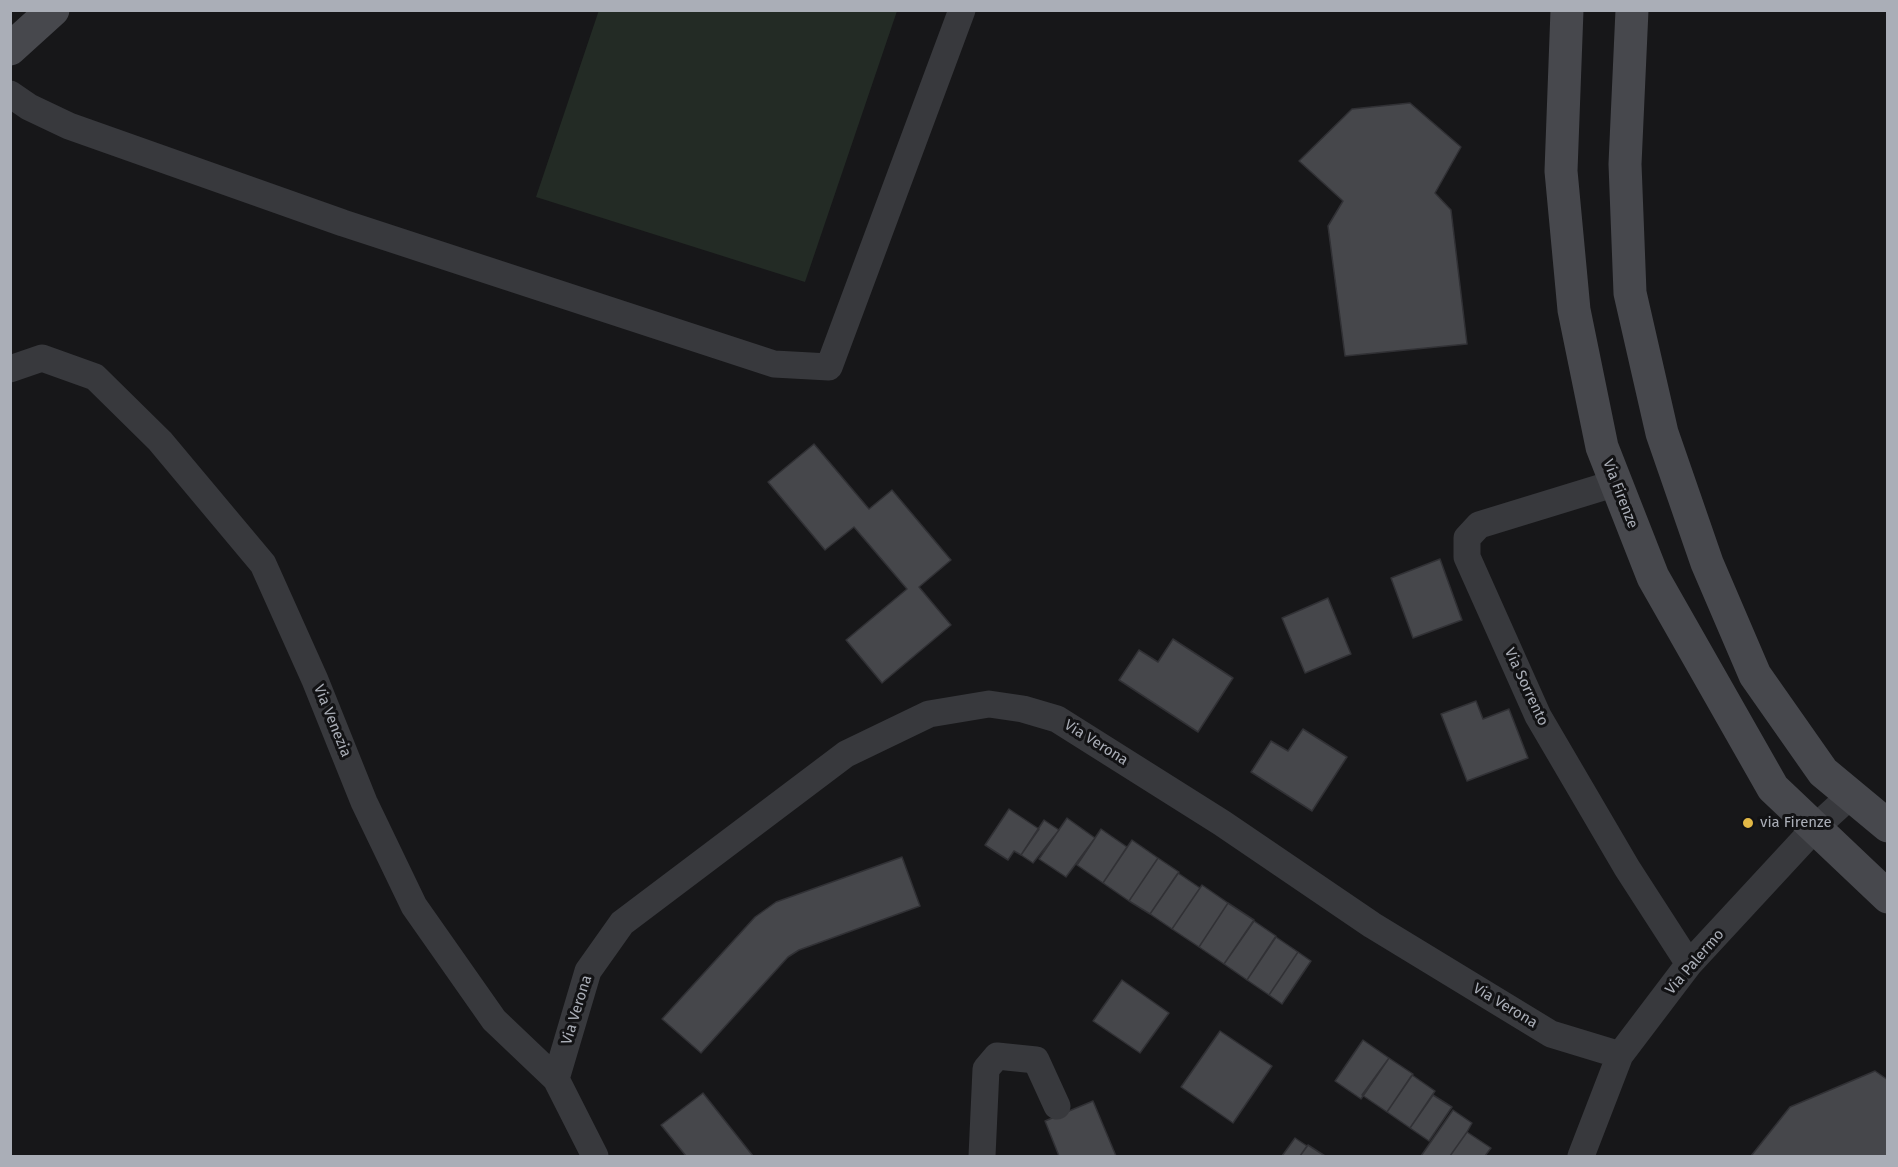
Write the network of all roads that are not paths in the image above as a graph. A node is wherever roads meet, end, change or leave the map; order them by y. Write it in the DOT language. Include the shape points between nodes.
graph roads {
  1 [pos="53,10"];
  2 [pos="962,10"];
  3 [pos="1567,10"];
  4 [pos="1632,10"];
  5 [pos="10,49"];
  6 [pos="10,94"];
  7 [pos="10,369"];
  8 [pos="1616,483"];
  9 [pos="1851,795"];
  10 [pos="1887,826"];
  11 [pos="1815,828"];
  12 [pos="1887,897"];
  13 [pos="1689,964"];
  14 [pos="1620,1055"];
  15 [pos="556,1079"];
  16 [pos="1057,1106"];
  17 [pos="595,1156"];
  18 [pos="982,1156"];
  19 [pos="1581,1156"];
  1 -- 5 [label="street"];
  2 -- 6 [label="street" via="829,367 774,363 343,223 69,126"];
  3 -- 8 [label="street, Via Firenze" via="1561,171 1574,310 1602,447"];
  4 -- 9 [label="street" via="1625,164 1630,292 1662,433 1707,563 1755,675 1823,772"];
  7 -- 15 [label="street, Via Venezia" via="42,357 95,376 160,441 263,564 364,802 414,906 494,1020"];
  8 -- 11 [label="street, Via Firenze" via="1653,578 1756,759 1773,788"];
  8 -- 13 [label="street, Via Sorrento" via="1479,525 1467,538 1467,557 1538,716 1627,868"];
  9 -- 10 [label="street"];
  9 -- 11 [label="street, Via Palermo"];
  11 -- 12 [label="street, Via Firenze"];
  11 -- 13 [label="street, Via Palermo"];
  13 -- 14 [label="street, Via Palermo"];
  14 -- 15 [label="street, Via Verona" via="1551,1034 1372,925 1222,823 1057,719 989,704 929,714 846,754 622,923 588,971"];
  14 -- 19 [label="street, Via Palermo"];
  15 -- 17 [label="street, Via Venezia"];
  16 -- 18 [label="street" via="1036,1060 997,1056 986,1069"];
}
